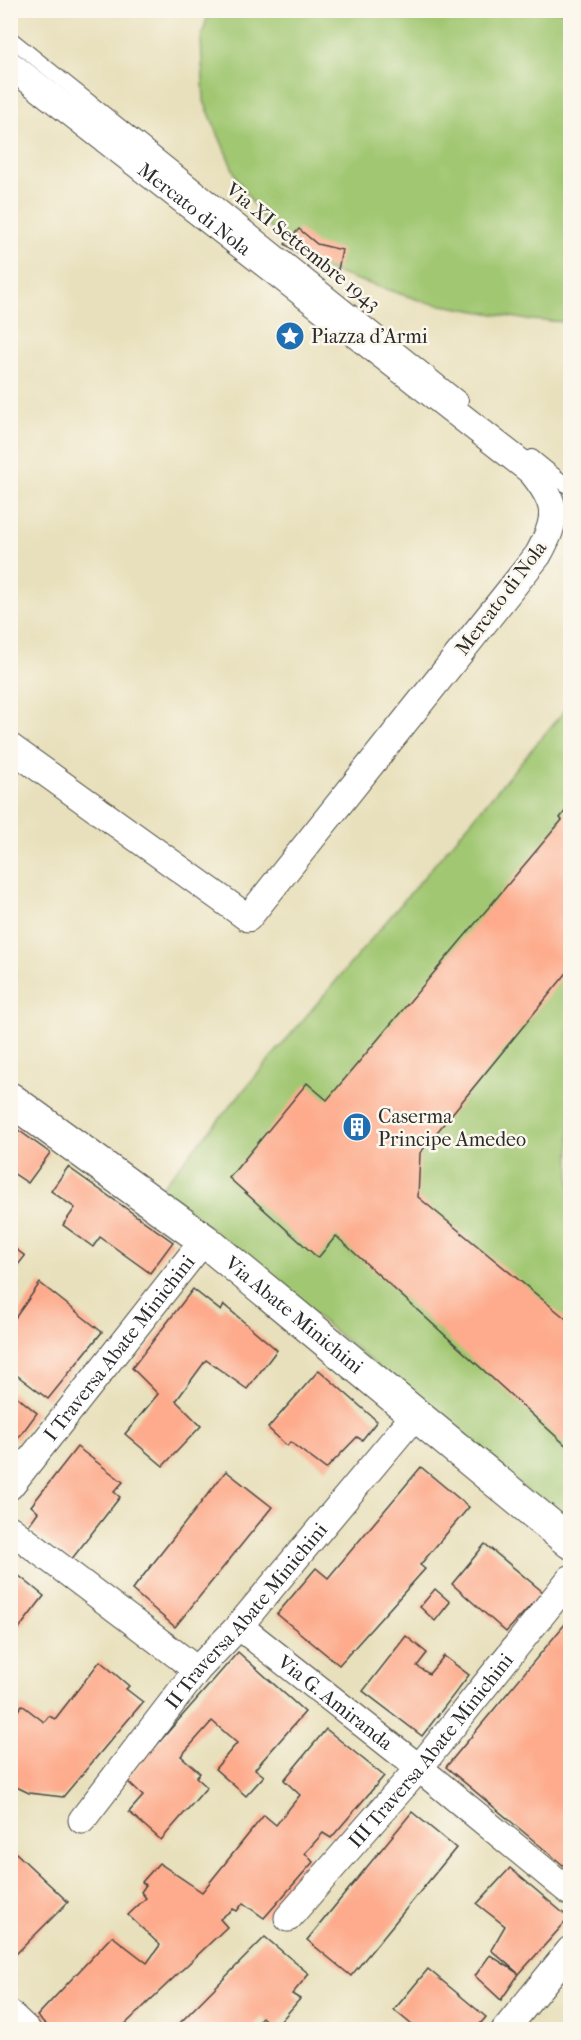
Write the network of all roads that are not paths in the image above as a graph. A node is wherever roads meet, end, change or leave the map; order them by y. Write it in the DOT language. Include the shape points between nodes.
graph roads {
  1 [pos="10,38"];
  2 [pos="10,65"];
  3 [pos="570,488"];
  4 [pos="10,747"];
  5 [pos="10,1099"];
  6 [pos="204,1240"];
  7 [pos="415,1415"];
  8 [pos="10,1485"];
  9 [pos="10,1529"];
  10 [pos="570,1542"];
  11 [pos="570,1579"];
  12 [pos="239,1626"];
  13 [pos="197,1670"];
  14 [pos="419,1767"];
  15 [pos="82,1820"];
  16 [pos="570,1892"];
  17 [pos="288,1918"];
  18 [pos="570,1950"];
  19 [pos="10,2014"];
  20 [pos="27,2030"];
  21 [pos="505,2030"];
  1 -- 3 [label="lane, Via XI Settembre 1943"];
  2 -- 4 [label="street, Mercato di Nola" via="531,471 547,491 554,516 538,555 248,918"];
  5 -- 6 [label="street, Via Abate Minichini"];
  6 -- 7 [label="street, Via Abate Minichini"];
  6 -- 8 [label="street, I Traversa Abate Minichini"];
  7 -- 10 [label="street, Via Abate Minichini"];
  7 -- 12 [label="street, II Traversa Abate Minichini"];
  9 -- 13 [label="street"];
  11 -- 14 [label="street, III Traversa Abate Minichini"];
  12 -- 13 [label="street, II Traversa Abate Minichini"];
  12 -- 14 [label="street, Via G. Amiranda"];
  13 -- 15 [label="street, II Traversa Abate Minichini"];
  14 -- 16 [label="street, Via G. Amiranda"];
  14 -- 17 [label="street, III Traversa Abate Minichini"];
  18 -- 21 [label="street"];
  19 -- 20 [label="street"];
}
